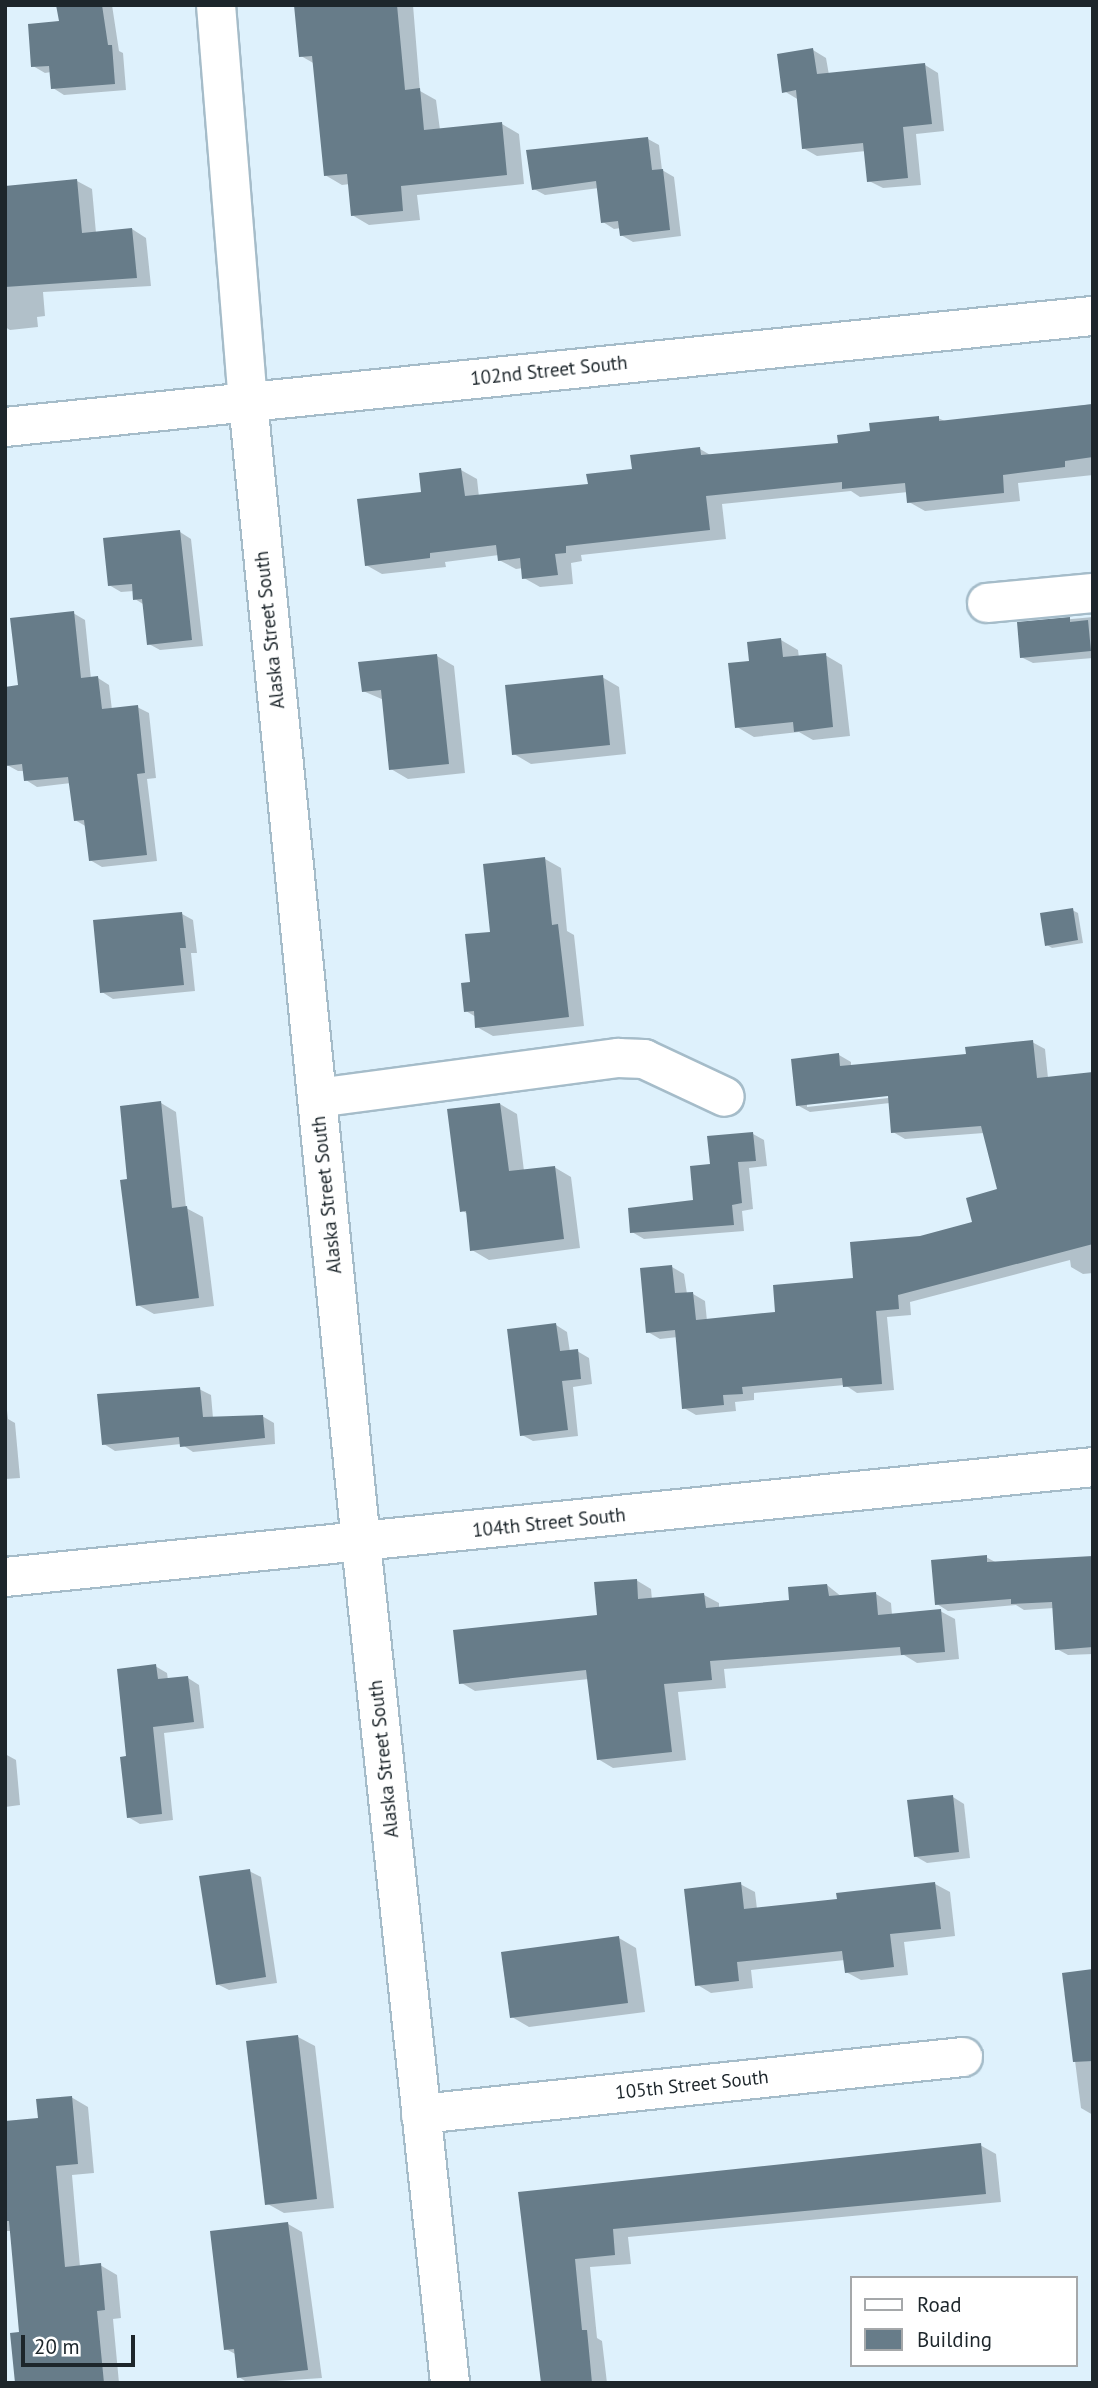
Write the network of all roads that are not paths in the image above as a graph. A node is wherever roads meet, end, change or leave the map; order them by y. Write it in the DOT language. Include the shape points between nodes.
graph roads {
  1 [pos="216,5"];
  2 [pos="1093,316"];
  3 [pos="248,402"];
  4 [pos="5,427"];
  5 [pos="1093,593"];
  6 [pos="987,603"];
  7 [pos="725,1097"];
  8 [pos="317,1098"];
  9 [pos="1093,1466"];
  10 [pos="361,1543"];
  11 [pos="5,1577"];
  12 [pos="963,2057"];
  13 [pos="421,2114"];
  14 [pos="450,2383"];
  1 -- 3 [label="street, Alaska Street South"];
  2 -- 3 [label="street, 102nd Street South"];
  3 -- 4 [label="street, 102nd Street South"];
  3 -- 8 [label="street, Alaska Street South"];
  5 -- 6 [label="street"];
  7 -- 8 [label="street" via="644,1059 618,1058"];
  8 -- 10 [label="street, Alaska Street South"];
  9 -- 10 [label="street, 104th Street South"];
  10 -- 11 [label="street, 104th Street South"];
  10 -- 13 [label="street, Alaska Street South"];
  12 -- 13 [label="street, 105th Street South"];
  13 -- 14 [label="street, Alaska Street South"];
}
